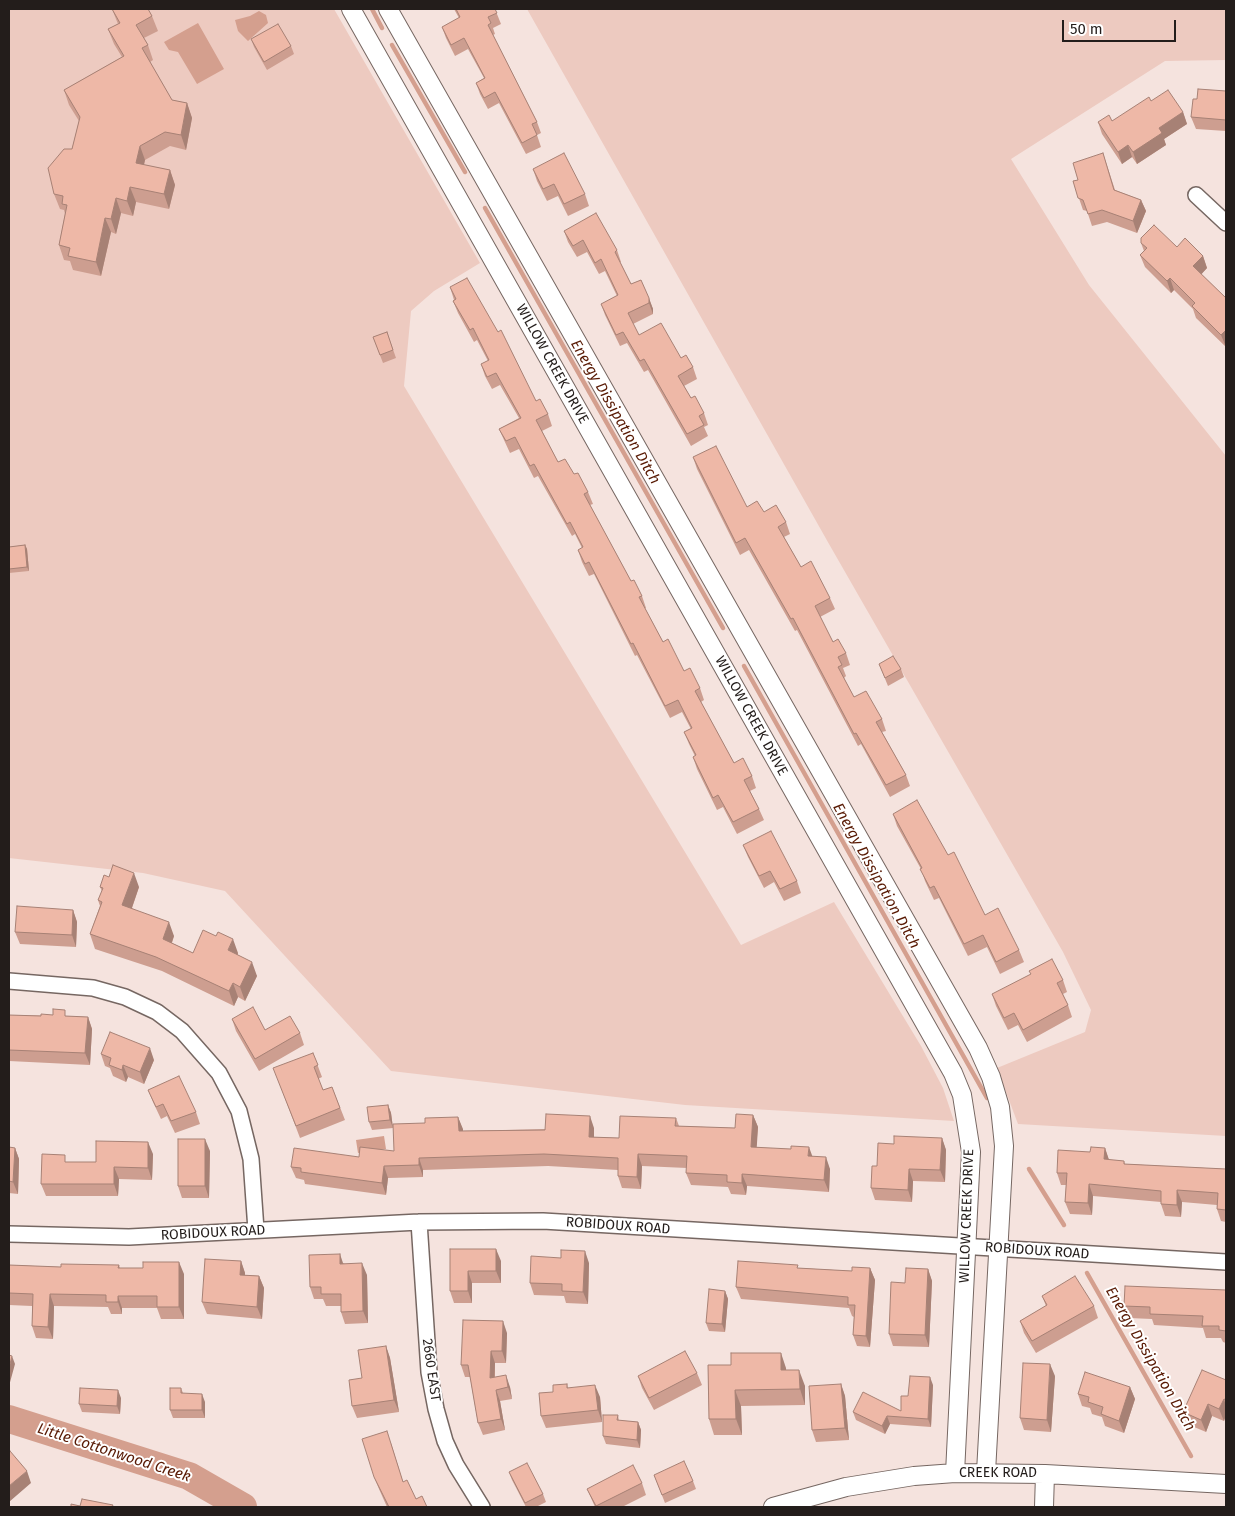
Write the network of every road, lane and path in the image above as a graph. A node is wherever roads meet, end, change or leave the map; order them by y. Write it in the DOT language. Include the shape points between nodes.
graph roads {
  1 [pos="351,9"];
  2 [pos="388,9"];
  3 [pos="1196,195"];
  4 [pos="1226,223"];
  5 [pos="9,981"];
  6 [pos="420,1222"];
  7 [pos="256,1230"];
  8 [pos="9,1234"];
  9 [pos="966,1247"];
  10 [pos="998,1249"];
  11 [pos="1226,1262"];
  12 [pos="986,1472"];
  13 [pos="955,1473"];
  14 [pos="1045,1474"];
  15 [pos="1226,1484"];
  16 [pos="482,1507"];
  17 [pos="773,1507"];
  18 [pos="1044,1507"];
  1 -- 9 [label="street, WILLOW CREEK DRIVE" via="953,1073 962,1095 971,1152"];
  2 -- 10 [label="street" via="978,1048 991,1077 1003,1125"];
  3 -- 4 [label="street"];
  5 -- 7 [label="street" via="92,988 125,997 156,1012 188,1037 219,1073 238,1111 251,1159"];
  6 -- 7 [label="street, ROBIDOUX ROAD"];
  6 -- 9 [label="street, ROBIDOUX ROAD" via="543,1221"];
  6 -- 16 [label="street, 2660 EAST" via="429,1372 436,1410 456,1465"];
  7 -- 8 [label="street, ROBIDOUX ROAD" via="129,1237"];
  9 -- 10 [label="street, ROBIDOUX ROAD"];
  9 -- 13 [label="street, WILLOW CREEK DRIVE"];
  10 -- 11 [label="street, ROBIDOUX ROAD"];
  10 -- 12 [label="street"];
  12 -- 13 [label="street, CREEK ROAD"];
  12 -- 14 [label="street, CREEK ROAD"];
  13 -- 17 [label="street, CREEK ROAD" via="846,1487"];
  14 -- 15 [label="street, CREEK ROAD"];
  14 -- 18 [label="street"];
}
